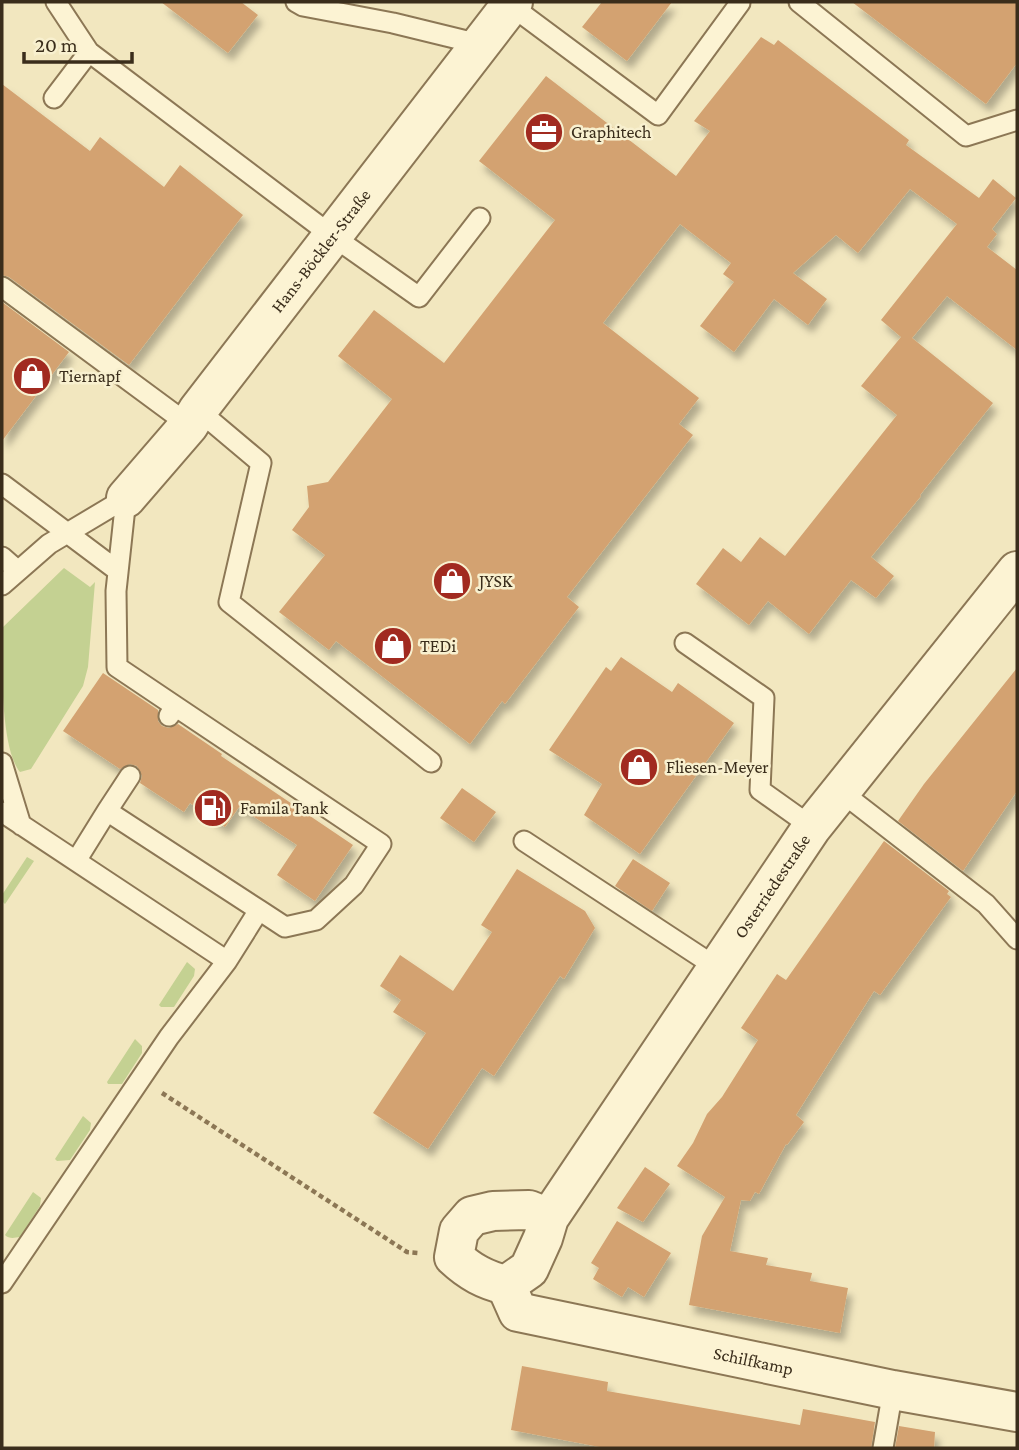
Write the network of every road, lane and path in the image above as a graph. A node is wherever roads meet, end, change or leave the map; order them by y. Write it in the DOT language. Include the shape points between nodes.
graph roads {
  1 [pos="56,2"];
  2 [pos="296,2"];
  3 [pos="738,2"];
  4 [pos="799,2"];
  5 [pos="511,4"];
  6 [pos="479,44"];
  7 [pos="89,52"];
  8 [pos="54,98"];
  9 [pos="1017,120"];
  10 [pos="480,218"];
  11 [pos="331,235"];
  12 [pos="2,287"];
  13 [pos="194,417"];
  14 [pos="2,484"];
  15 [pos="126,498"];
  16 [pos="68,532"];
  17 [pos="2,557"];
  18 [pos="18,571"];
  19 [pos="118,571"];
  20 [pos="1017,571"];
  21 [pos="2,585"];
  22 [pos="685,643"];
  23 [pos="431,762"];
  24 [pos="2,763"];
  25 [pos="130,776"];
  26 [pos="840,791"];
  27 [pos="107,811"];
  28 [pos="2,812"];
  29 [pos="21,825"];
  30 [pos="812,827"];
  31 [pos="524,841"];
  32 [pos="76,861"];
  33 [pos="260,910"];
  34 [pos="1017,939"];
  35 [pos="227,961"];
  36 [pos="716,967"];
  37 [pos="141,1079"];
  38 [pos="549,1218"];
  39 [pos="454,1257"];
  40 [pos="2,1283"];
  41 [pos="506,1285"];
  42 [pos="893,1390"];
  43 [pos="1017,1412"];
  44 [pos="883,1448"];
  1 -- 7 [label="lane"];
  2 -- 6 [label="lane"];
  3 -- 5 [label="lane" via="658,115"];
  4 -- 9 [label="lane" via="966,136"];
  5 -- 6 [label="street, Hans-Böckler-Straße"];
  6 -- 11 [label="street, Hans-Böckler-Straße"];
  7 -- 8 [label="lane"];
  7 -- 11 [label="lane"];
  10 -- 11 [label="lane" via="419,297"];
  11 -- 13 [label="street, Hans-Böckler-Straße"];
  12 -- 13 [label="lane"];
  13 -- 15 [label="street, Hans-Böckler-Straße"];
  13 -- 23 [label="lane" via="261,463 229,603"];
  14 -- 16 [label="lane"];
  15 -- 16 [label="lane"];
  15 -- 19 [label="lane"];
  16 -- 18 [label="lane"];
  16 -- 19 [label="lane"];
  17 -- 18 [label="lane"];
  18 -- 21 [label="lane"];
  19 -- 33 [label="lane" via="117,667 172,711 381,844 354,885 316,920 285,927"];
  20 -- 26 [label="street, Osterriedestraße"];
  22 -- 30 [label="lane" via="764,698 760,790"];
  24 -- 29 [label="lane"];
  25 -- 27 [label="lane"];
  26 -- 30 [label="street, Osterriedestraße"];
  26 -- 34 [label="lane" via="986,904"];
  27 -- 32 [label="lane"];
  27 -- 33 [label="lane"];
  28 -- 29 [label="lane"];
  29 -- 32 [label="lane"];
  30 -- 36 [label="street, Osterriedestraße"];
  31 -- 36 [label="lane"];
  32 -- 35 [label="lane"];
  33 -- 35 [label="lane"];
  35 -- 37 [label="lane"];
  36 -- 38 [label="street, Osterriedestraße"];
  37 -- 39 [label="path" via="407,1252"];
  37 -- 40 [label="lane"];
  38 -- 39 [label="street" via="529,1210 472,1216 459,1231"];
  38 -- 41 [label="street, Osterriedestraße" via="529,1269"];
  39 -- 41 [label="street" via="467,1270"];
  41 -- 42 [label="street, Schilfkamp" via="518,1312"];
  42 -- 43 [label="street, Schilfkamp"];
  42 -- 44 [label="lane"];
}
